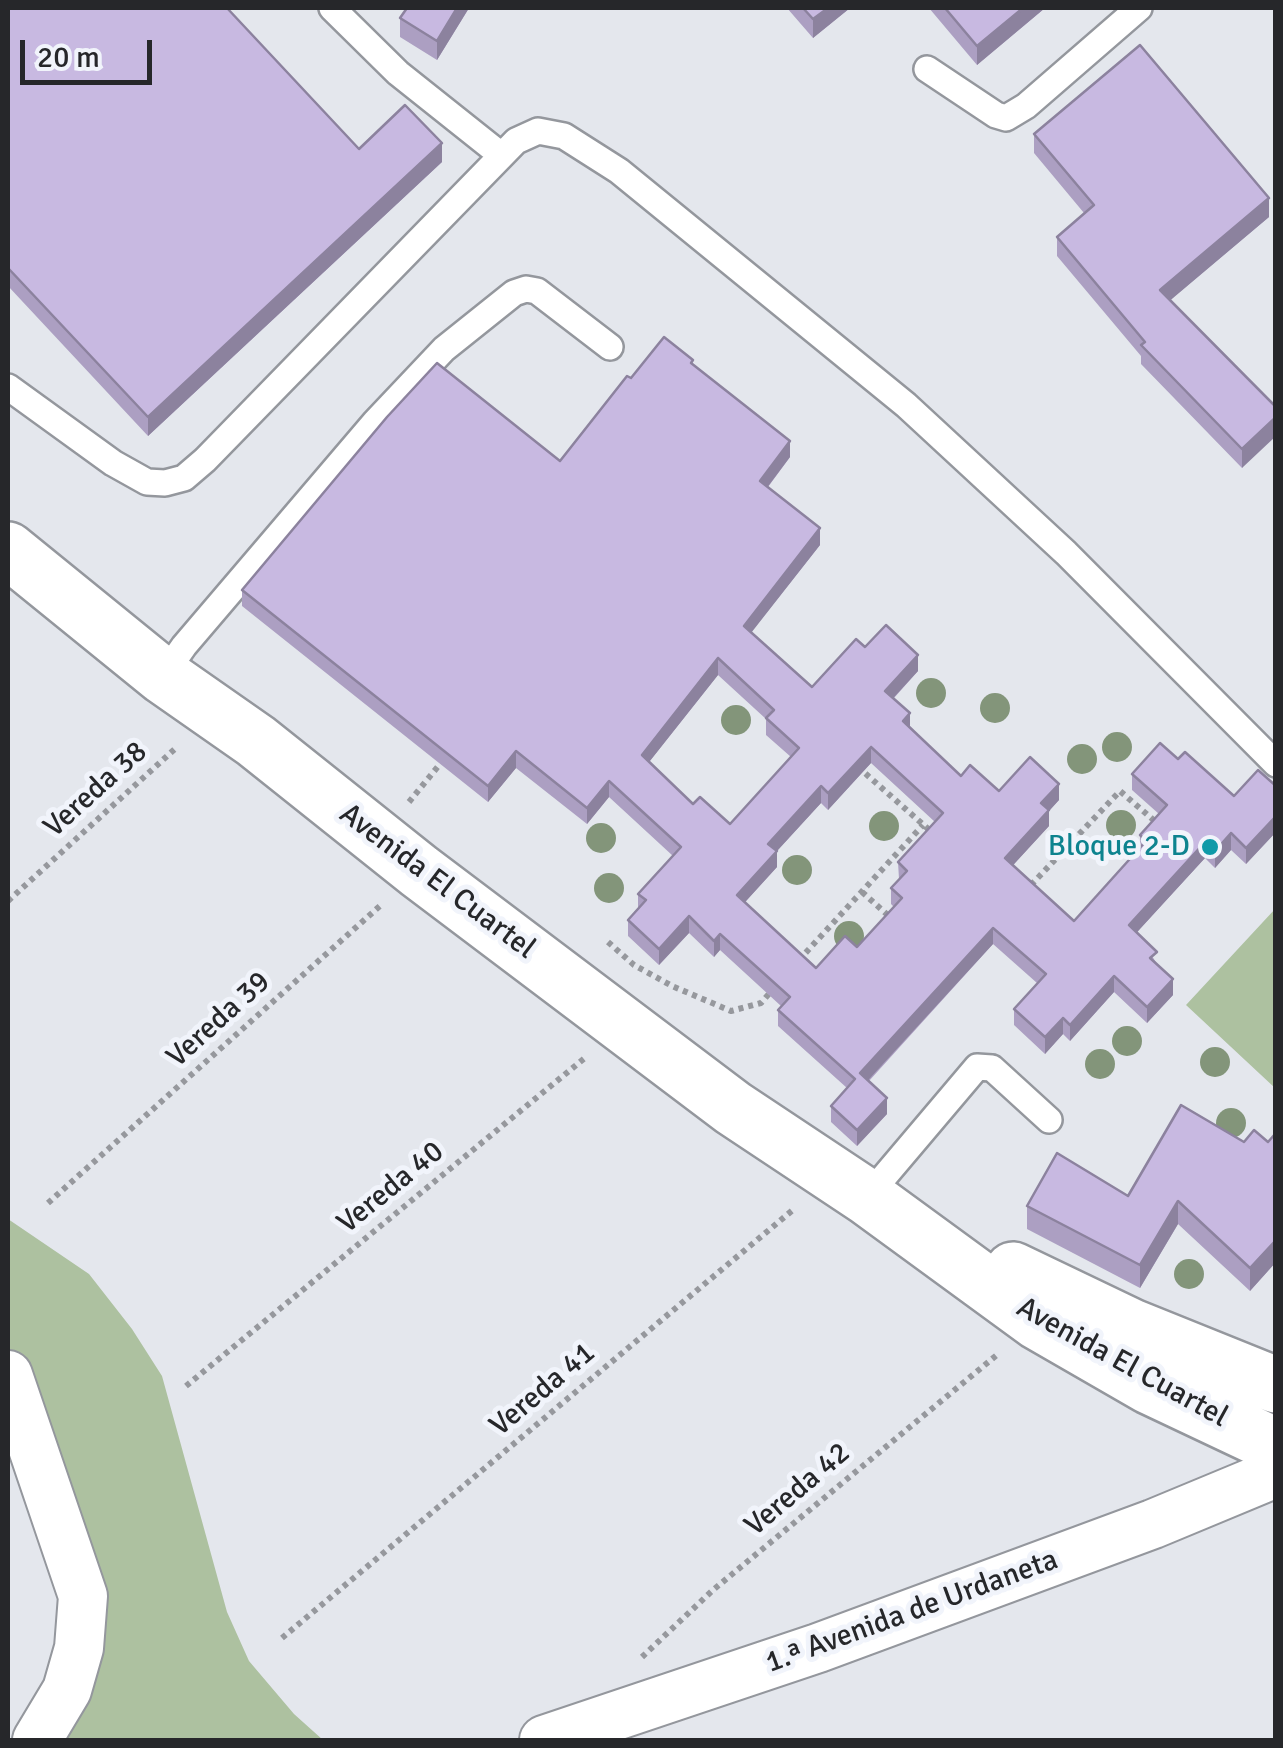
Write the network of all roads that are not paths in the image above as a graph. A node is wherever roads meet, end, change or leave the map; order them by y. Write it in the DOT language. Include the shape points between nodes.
graph roads {
  1 [pos="332,8"];
  2 [pos="1140,8"];
  3 [pos="926,69"];
  4 [pos="502,155"];
  5 [pos="610,346"];
  6 [pos="8,388"];
  7 [pos="8,550"];
  8 [pos="164,676"];
  9 [pos="1276,764"];
  10 [pos="1048,1120"];
  11 [pos="859,1192"];
  12 [pos="8,1375"];
  13 [pos="1276,1386"];
  14 [pos="1276,1446"];
  15 [pos="1276,1473"];
  16 [pos="620,1728"];
  17 [pos="8,1733"];
  18 [pos="28,1740"];
  19 [pos="36,1740"];
  20 [pos="544,1740"];
  1 -- 4 [label="lane" via="398,73"];
  2 -- 3 [label="lane" via="1006,118"];
  4 -- 6 [label="lane" via="184,478 146,482"];
  4 -- 9 [label="lane" via="538,131 564,136 618,171 976,468"];
  5 -- 8 [label="lane" via="537,291 514,293 444,349 375,422"];
  7 -- 8 [label="main road, Avenida El Cuartel"];
  8 -- 11 [label="main road, Avenida El Cuartel" via="734,1108"];
  10 -- 11 [label="lane" via="992,1068 976,1066"];
  11 -- 13 [label="main road, Avenida El Cuartel" via="1132,1327"];
  11 -- 14 [label="main road, Avenida El Cuartel" via="1038,1322 1148,1386"];
  12 -- 19 [label="street" via="83,1596 67,1690"];
  15 -- 16 [label="street, 1.ª Avenida de Urdaneta"];
  16 -- 20 [label="street, 1.ª Avenida de Urdaneta"];
  17 -- 18 [label="lane"];
}
